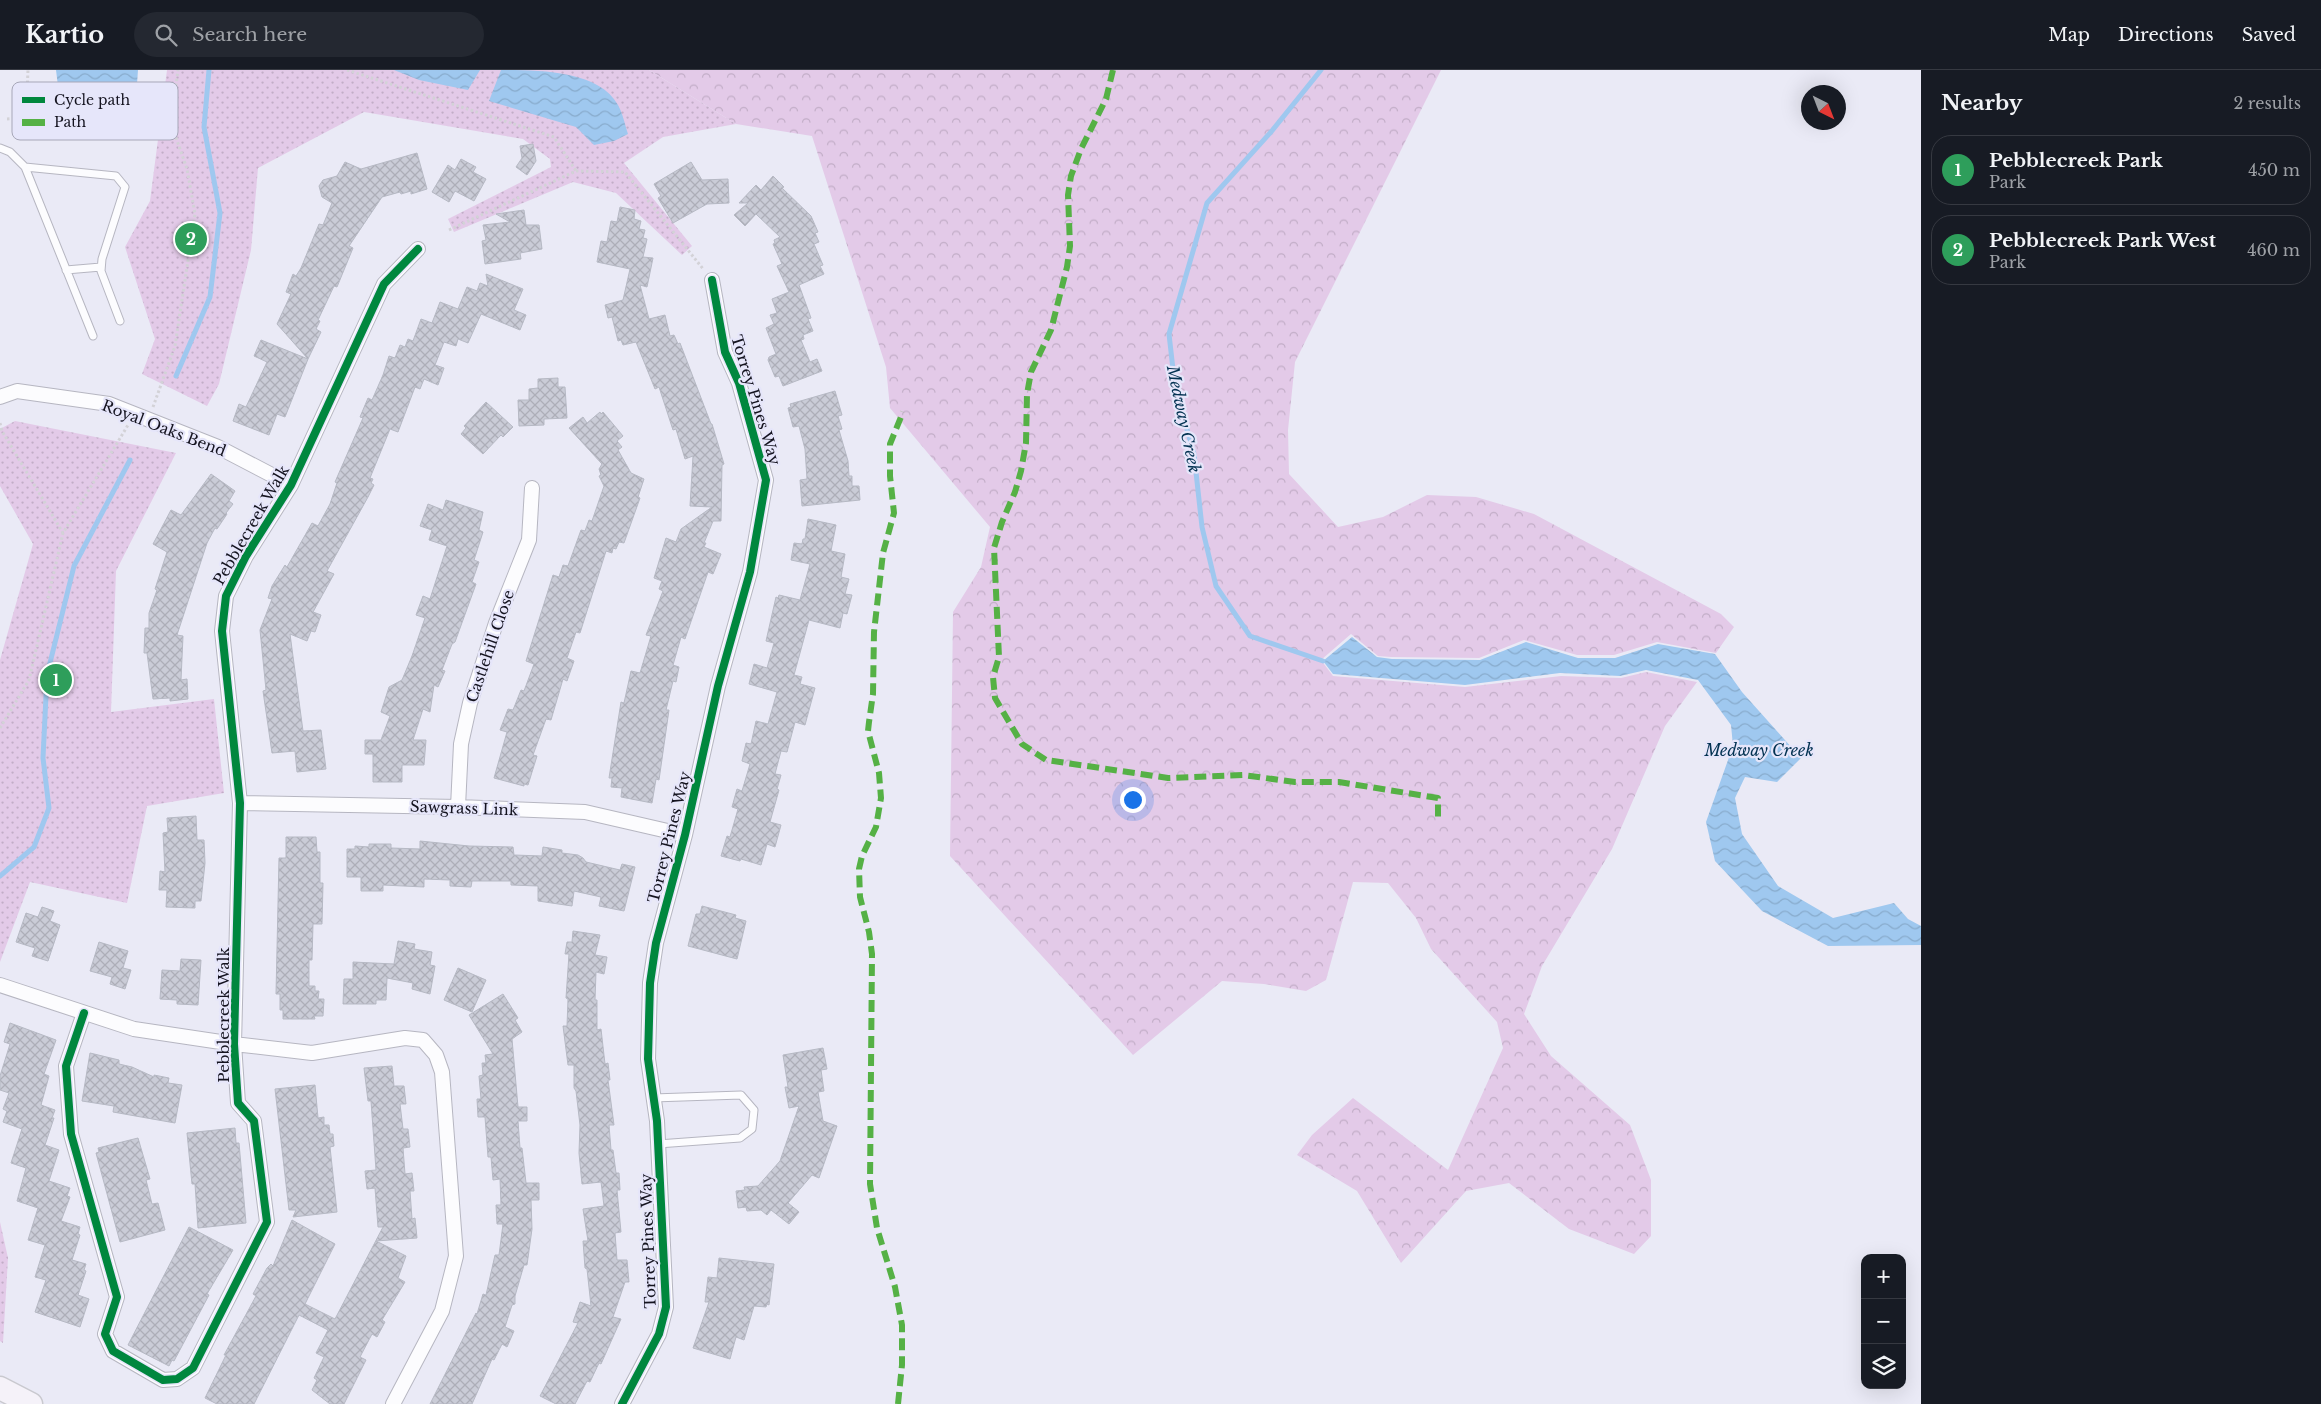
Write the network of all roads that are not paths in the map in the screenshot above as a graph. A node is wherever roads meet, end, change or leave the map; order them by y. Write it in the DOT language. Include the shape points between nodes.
graph roads {
  1 [pos="0,148"];
  2 [pos="25,167"];
  3 [pos="418,249"];
  4 [pos="101,267"];
  5 [pos="66,270"];
  6 [pos="712,280"];
  7 [pos="120,321"];
  8 [pos="93,336"];
  9 [pos="0,397"];
  10 [pos="291,486"];
  11 [pos="532,488"];
  12 [pos="240,803"];
  13 [pos="458,807"];
  14 [pos="685,835"];
  15 [pos="0,985"];
  16 [pos="84,1013"];
  17 [pos="234,1044"];
  18 [pos="653,1098"];
  19 [pos="658,1144"];
  20 [pos="0,1388"];
  21 [pos="31,1404"];
  22 [pos="393,1404"];
  23 [pos="622,1404"];
  1 -- 2 [label="lane" via="10,152"];
  2 -- 4 [label="lane" via="116,176 125,187"];
  2 -- 5 [label="lane"];
  3 -- 10 [label="street, Pebblecreek Walk" via="384,284"];
  4 -- 5 [label="lane"];
  4 -- 7 [label="lane"];
  5 -- 8 [label="lane"];
  6 -- 14 [label="street, Torrey Pines Way" via="725,352 739,383 766,480 750,572 718,686"];
  9 -- 10 [label="street, Royal Oaks Bend" via="17,391 110,404 218,447"];
  10 -- 12 [label="street, Pebblecreek Walk" via="246,556 226,596 222,631"];
  11 -- 13 [label="street, Castlehill Close" via="529,540 496,623 470,703 461,744"];
  12 -- 13 [label="street, Sawgrass Link"];
  12 -- 17 [label="street, Pebblecreek Walk"];
  13 -- 14 [label="street, Sawgrass Link" via="584,812"];
  14 -- 18 [label="street, Torrey Pines Way" via="656,943 650,983 648,1058"];
  15 -- 16 [label="street"];
  16 -- 17 [label="street" via="134,1029"];
  16 -- 17 [label="street, Pebblecreek Walk" via="66,1066 71,1134 117,1297 105,1334 113,1351 163,1380 177,1379 193,1368 267,1222 254,1121 238,1103"];
  17 -- 22 [label="street" via="312,1053 405,1038 423,1040 436,1055 442,1072 456,1256 442,1310"];
  18 -- 19 [label="street, Torrey Pines Way"];
  18 -- 19 [label="lane" via="741,1095 754,1110 752,1129 740,1138"];
  19 -- 23 [label="street, Torrey Pines Way" via="666,1307 659,1334"];
  20 -- 21 [label="main road"];
}
